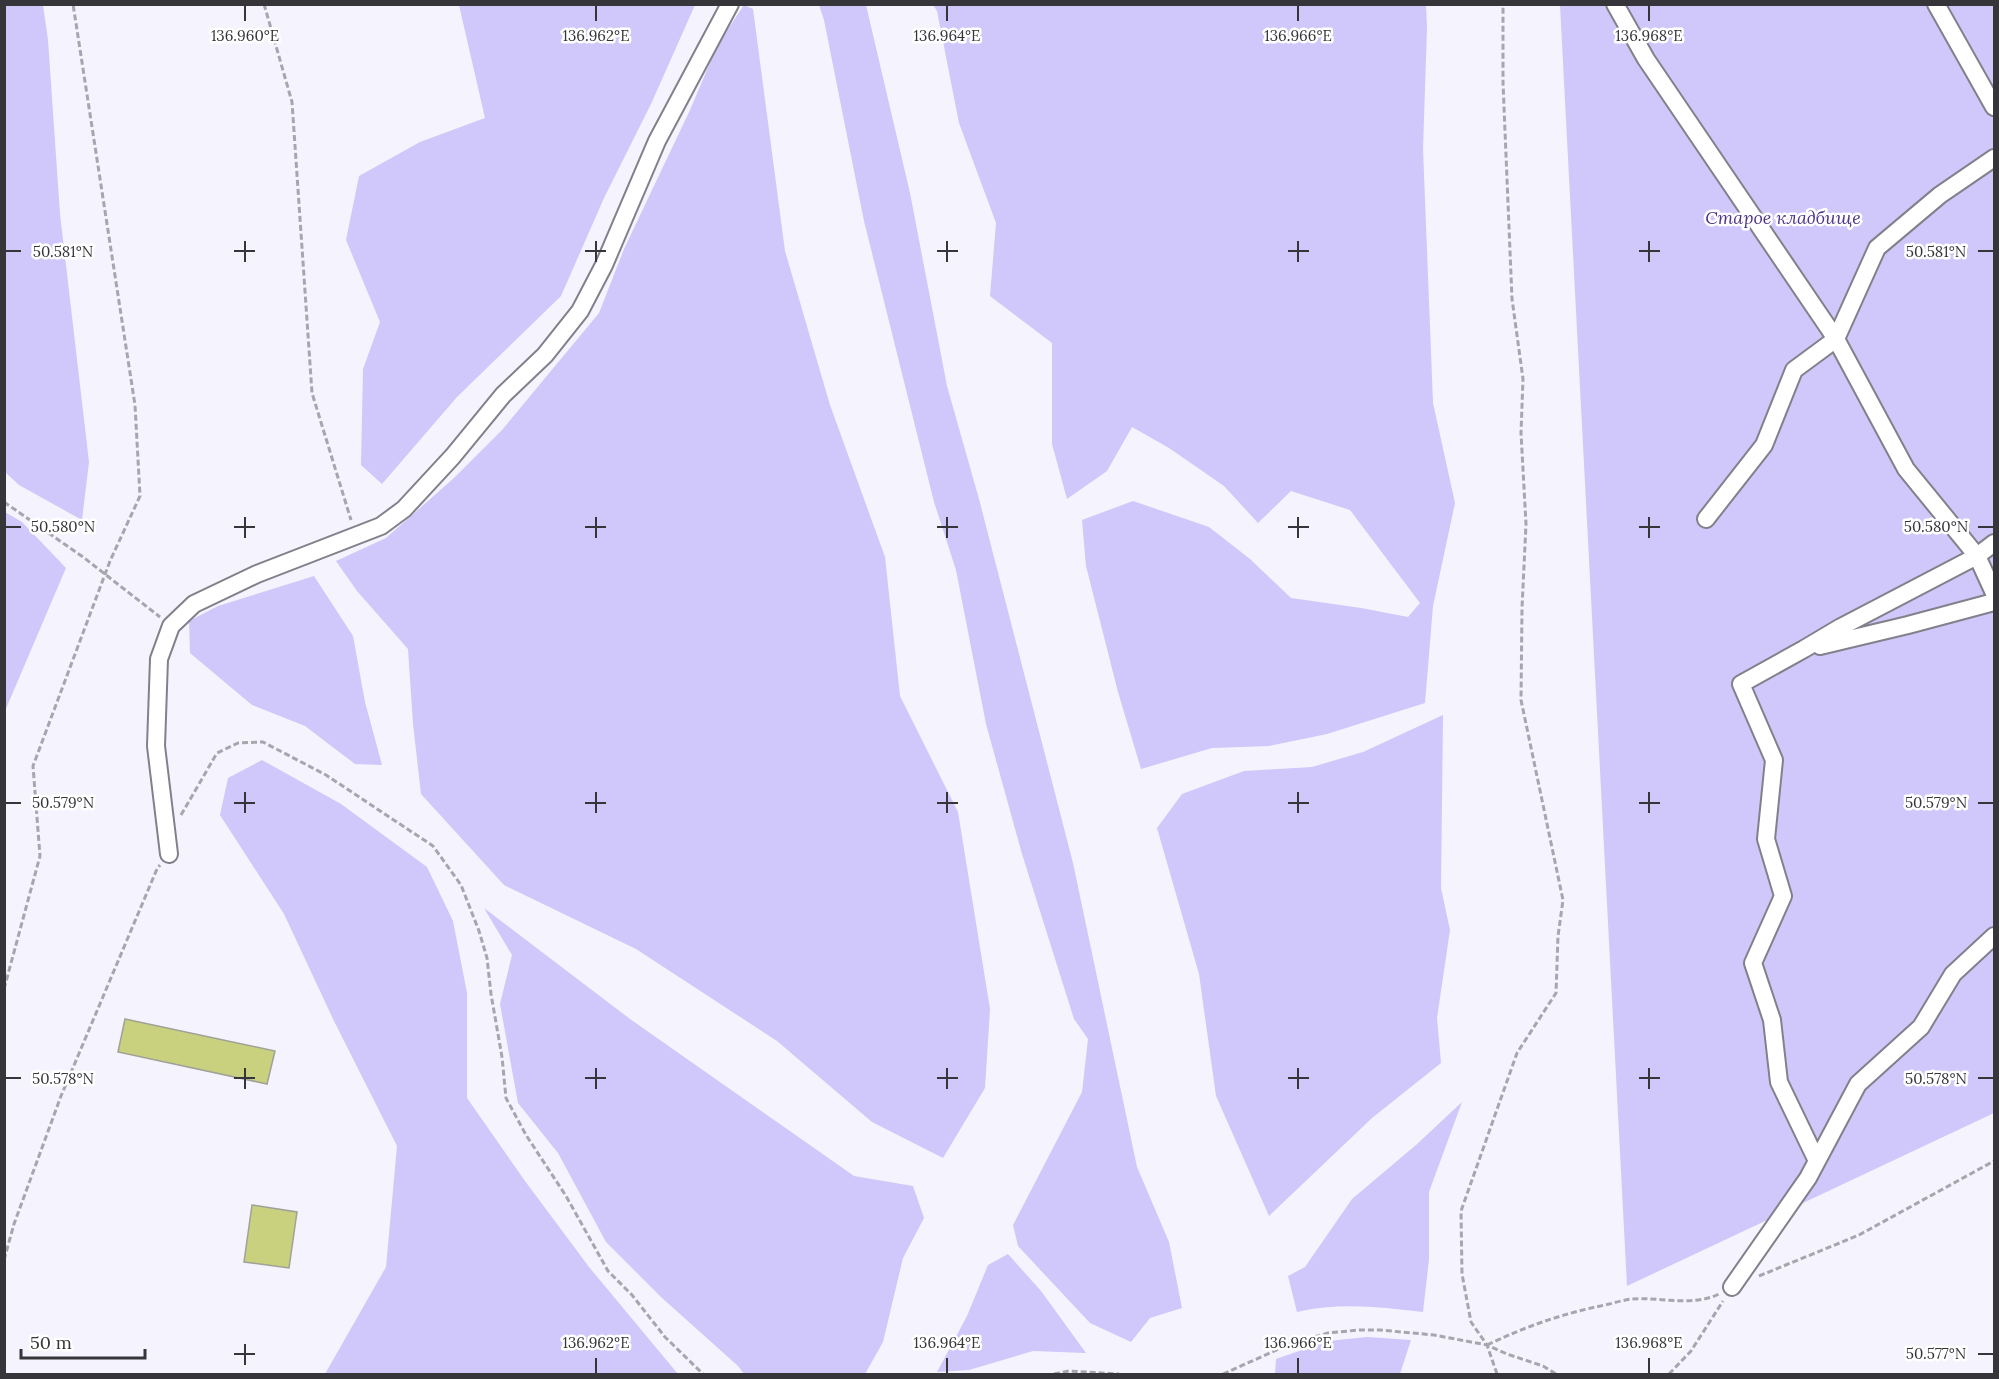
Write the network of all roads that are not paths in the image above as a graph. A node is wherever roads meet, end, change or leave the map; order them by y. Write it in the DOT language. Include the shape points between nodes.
graph roads {
  1 [pos="730,4"];
  2 [pos="1615,4"];
  3 [pos="1936,4"];
  4 [pos="1995,107"];
  5 [pos="1995,158"];
  6 [pos="1836,339"];
  7 [pos="1706,519"];
  8 [pos="1995,543"];
  9 [pos="1977,556"];
  10 [pos="1995,593"];
  11 [pos="1995,602"];
  12 [pos="1804,650"];
  13 [pos="169,854"];
  14 [pos="1995,936"];
  15 [pos="1816,1161"];
  16 [pos="1732,1287"];
  1 -- 13 [label="lane" via="657,141 580,311 544,355 503,395 404,509 381,526 257,574 194,604 171,626 159,659 156,746"];
  2 -- 6 [label="lane" via="1646,59"];
  3 -- 4 [label="lane"];
  5 -- 6 [label="lane" via="1940,195 1877,248"];
  6 -- 7 [label="lane" via="1794,370 1764,445"];
  6 -- 9 [label="lane" via="1906,470"];
  8 -- 9 [label="lane"];
  9 -- 10 [label="lane"];
  9 -- 12 [label="lane"];
  11 -- 12 [label="lane"];
  12 -- 15 [label="lane" via="1741,684 1774,760 1766,839 1783,896 1753,963 1772,1020 1779,1082"];
  14 -- 15 [label="lane" via="1953,974 1921,1027 1858,1084"];
  15 -- 16 [label="lane"];
}
